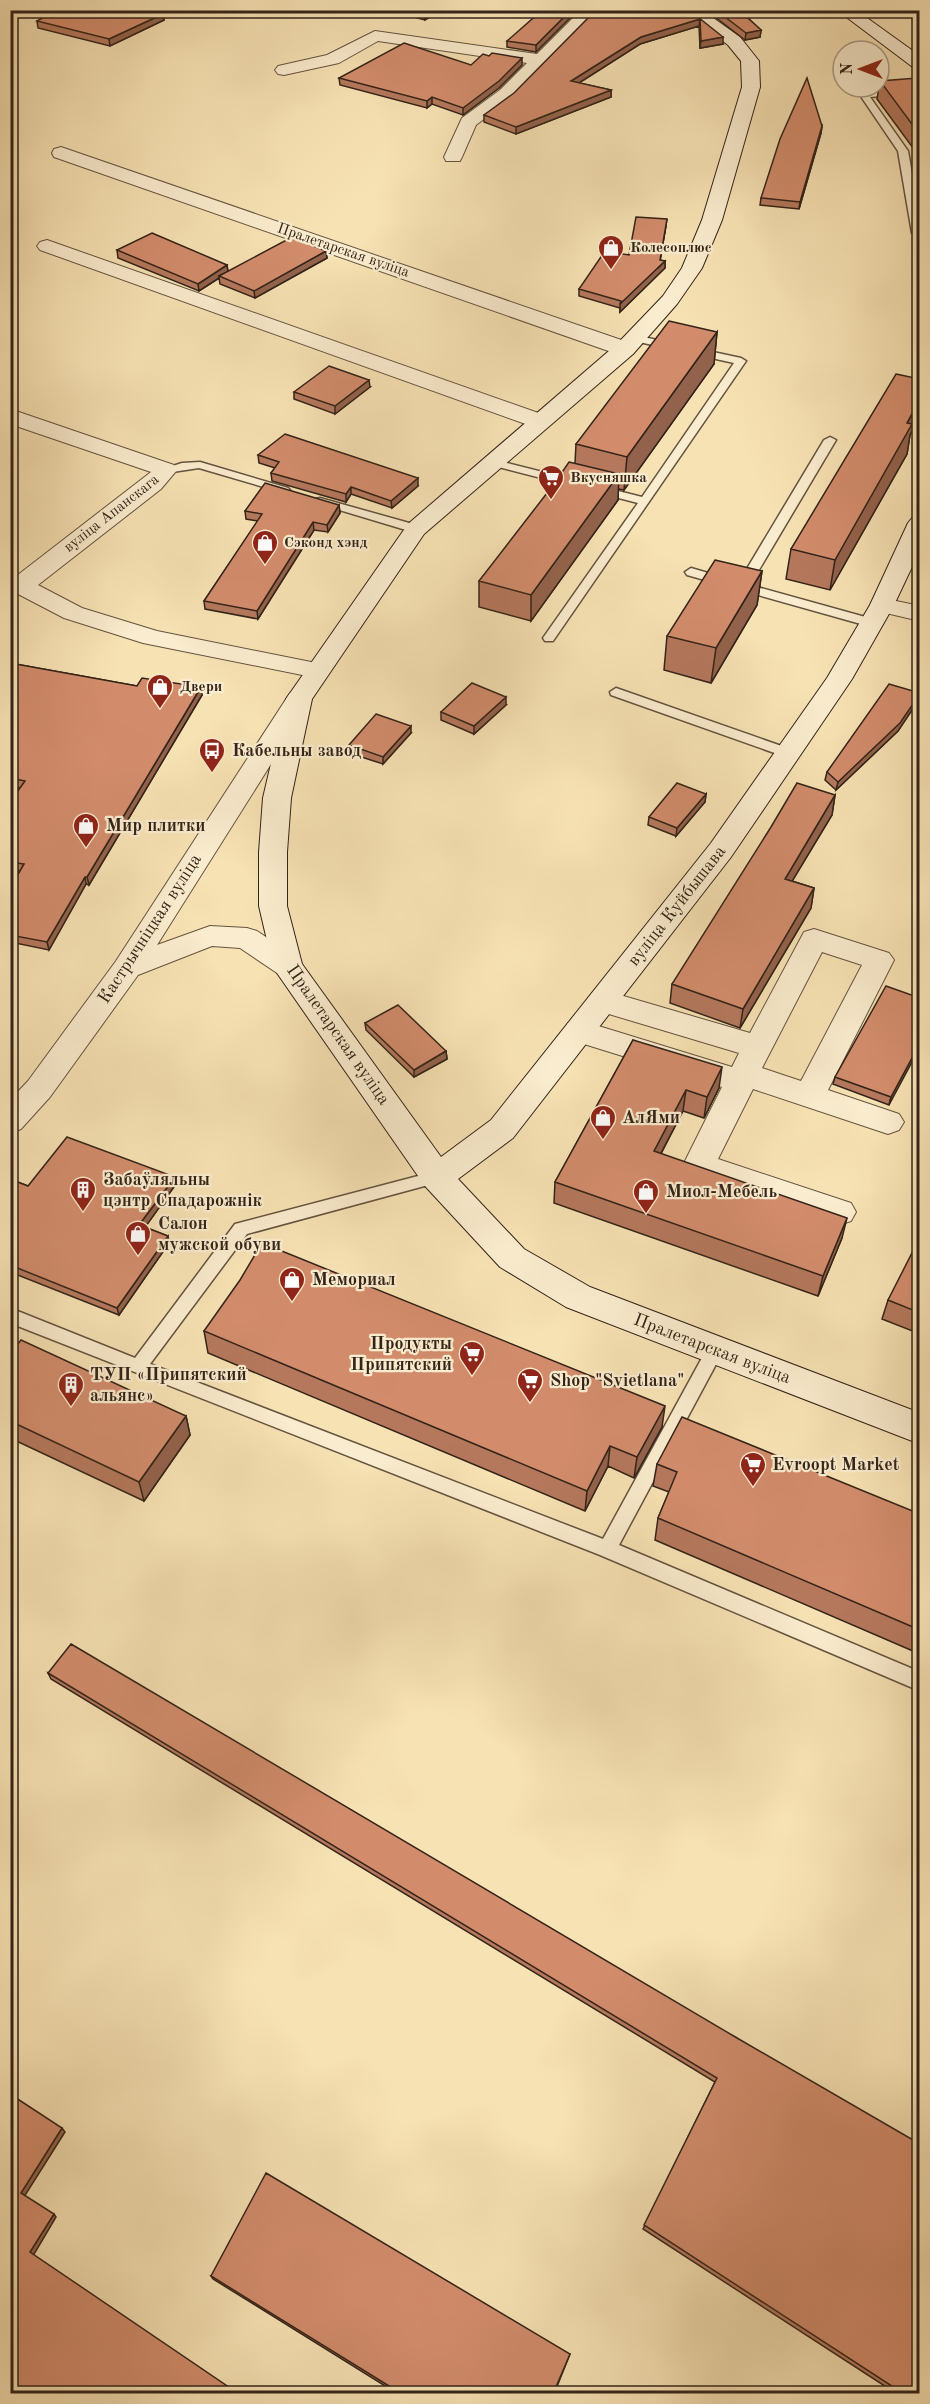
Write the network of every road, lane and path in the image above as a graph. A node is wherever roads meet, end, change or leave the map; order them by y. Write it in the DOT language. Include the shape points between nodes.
graph roads {
  1 [pos="14,10"];
  2 [pos="591,10"];
  3 [pos="691,10"];
  4 [pos="845,10"];
  5 [pos="10,14"];
  6 [pos="542,60"];
  7 [pos="920,64"];
  8 [pos="284,70"];
  9 [pos="920,90"];
  10 [pos="61,153"];
  11 [pos="453,157"];
  12 [pos="917,233"];
  13 [pos="47,246"];
  14 [pos="630,344"];
  15 [pos="10,416"];
  16 [pos="539,421"];
  17 [pos="830,440"];
  18 [pos="491,462"];
  19 [pos="166,470"];
  20 [pos="291,492"];
  21 [pos="314,499"];
  22 [pos="645,501"];
  23 [pos="920,523"];
  24 [pos="416,529"];
  25 [pos="691,572"];
  26 [pos="743,586"];
  27 [pos="16,587"];
  28 [pos="877,614"];
  29 [pos="920,614"];
  30 [pos="549,638"];
  31 [pos="317,670"];
  32 [pos="616,692"];
  33 [pos="299,699"];
  34 [pos="788,753"];
  35 [pos="288,966"];
  36 [pos="127,968"];
  37 [pos="603,1001"];
  38 [pos="579,1031"];
  39 [pos="747,1067"];
  40 [pos="809,1096"];
  41 [pos="10,1121"];
  42 [pos="888,1122"];
  43 [pos="437,1177"];
  44 [pos="839,1212"];
  45 [pos="10,1315"];
  46 [pos="715,1350"];
  47 [pos="138,1367"];
  48 [pos="920,1429"];
  49 [pos="607,1549"];
  50 [pos="920,1682"];
  1 -- 5 [label="street"];
  2 -- 6 [label="street"];
  3 -- 14 [label="street, Пралетарская вуліца" via="734,41 750,61 751,87 712,220 692,268 670,300"];
  4 -- 7 [label="street"];
  6 -- 8 [label="street" via="375,36 333,59"];
  6 -- 11 [label="street" via="468,122"];
  9 -- 12 [label="lane" via="864,95 907,151"];
  10 -- 14 [label="street, Пралетарская вуліца"];
  13 -- 16 [label="street"];
  14 -- 16 [label="street, Пралетарская вуліца"];
  14 -- 22 [label="lane" via="741,361"];
  15 -- 19 [label="street, вуліца Апанскага"];
  16 -- 18 [label="street, Пралетарская вуліца"];
  17 -- 26 [label="lane"];
  18 -- 22 [label="lane"];
  18 -- 24 [label="street, Пралетарская вуліца"];
  19 -- 20 [label="lane" via="200,465"];
  19 -- 27 [label="street, вуліца Апанскага" via="153,484"];
  21 -- 24 [label="lane"];
  22 -- 30 [label="lane"];
  23 -- 28 [label="street, вуліца Куйбышава"];
  24 -- 31 [label="street, Пралетарская вуліца"];
  25 -- 26 [label="lane"];
  26 -- 28 [label="lane"];
  27 -- 31 [label="street" via="74,613 152,638"];
  28 -- 29 [label="street"];
  28 -- 34 [label="street, вуліца Куйбышава" via="839,679"];
  31 -- 33 [label="street, Пралетарская вуліца"];
  32 -- 34 [label="lane"];
  33 -- 35 [label="street, Пралетарская вуліца" via="277,798 273,852 273,906"];
  33 -- 36 [label="street, Кастрычніцкая вуліца"];
  34 -- 37 [label="street, вуліца Куйбышава" via="721,850"];
  35 -- 36 [label="street" via="247,938 210,936"];
  35 -- 43 [label="street, Пралетарская вуліца"];
  36 -- 41 [label="street, Кастрычніцкая вуліца" via="39,1089"];
  37 -- 38 [label="street, вуліца Куйбышава"];
  37 -- 39 [label="street"];
  38 -- 39 [label="street"];
  38 -- 43 [label="street, вуліца Куйбышава" via="502,1129"];
  39 -- 40 [label="street"];
  39 -- 40 [label="street" via="814,939 879,960"];
  39 -- 44 [label="street" via="699,1165"];
  40 -- 42 [label="street"];
  43 -- 46 [label="street, Пралетарская вуліца" via="512,1258 578,1297"];
  43 -- 47 [label="lane" via="241,1229"];
  45 -- 47 [label="lane"];
  46 -- 48 [label="street, Пралетарская вуліца"];
  46 -- 49 [label="lane"];
  47 -- 49 [label="lane"];
  49 -- 50 [label="lane"];
}
